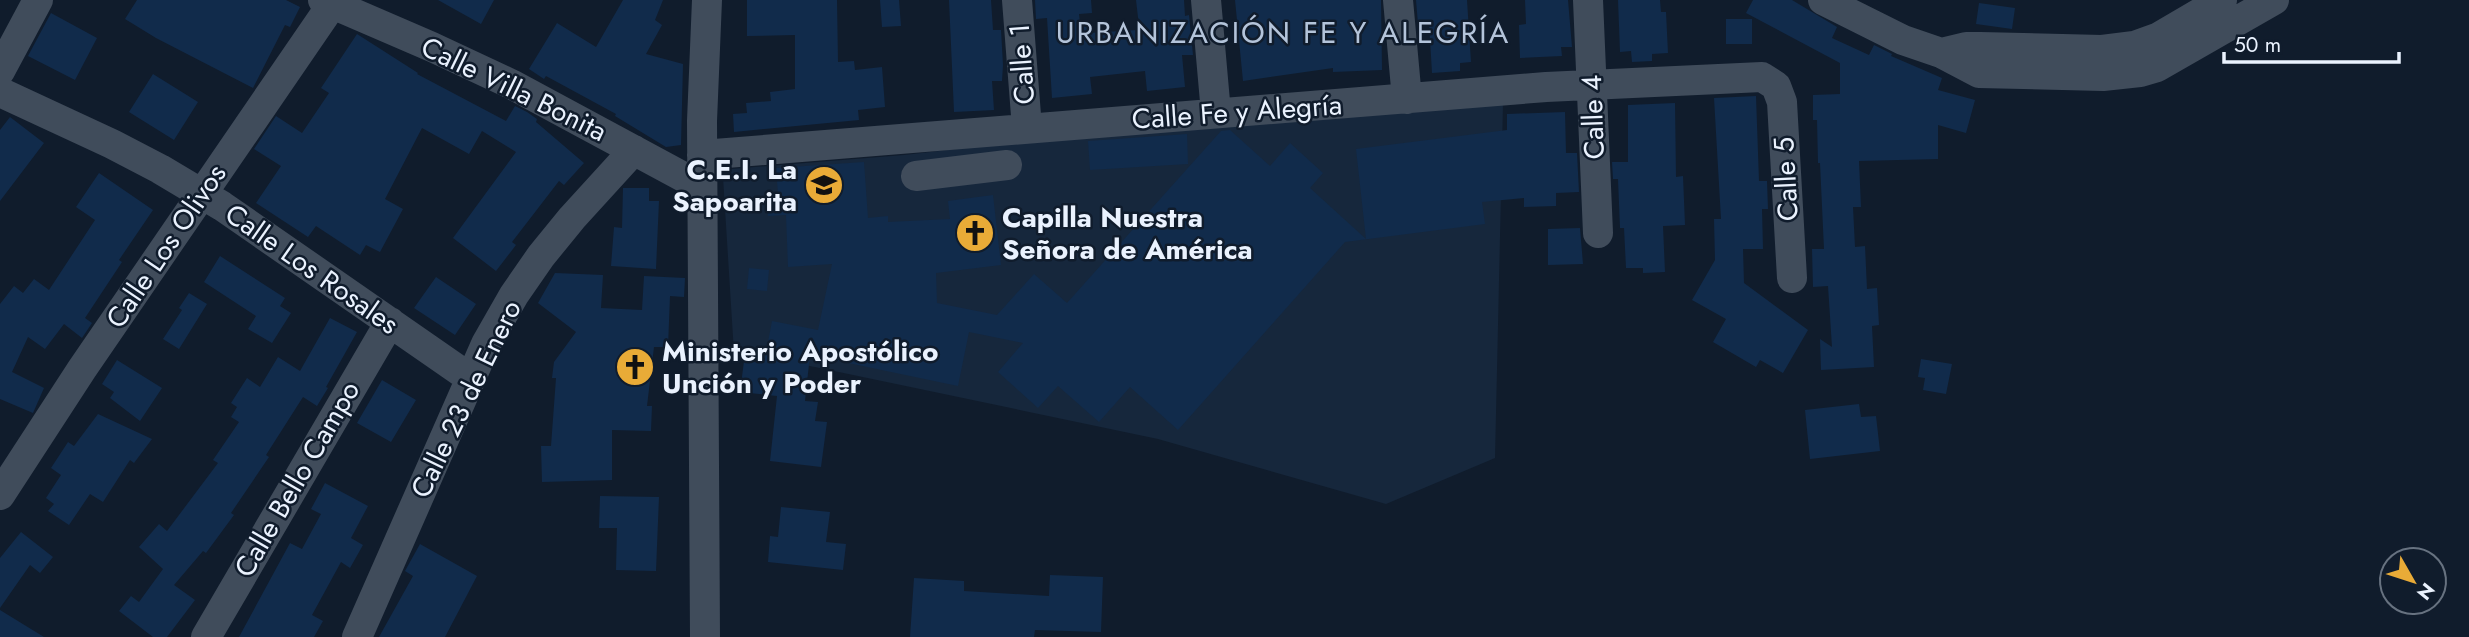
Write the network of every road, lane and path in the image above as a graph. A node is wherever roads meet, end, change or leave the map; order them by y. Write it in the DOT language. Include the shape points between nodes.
graph roads {
  1 [pos="38,0"];
  2 [pos="707,0"];
  3 [pos="1017,0"];
  4 [pos="1206,0"];
  5 [pos="1398,0"];
  6 [pos="1588,0"];
  7 [pos="1823,0"];
  8 [pos="2222,0"];
  9 [pos="2274,0"];
  10 [pos="330,1"];
  11 [pos="1941,53"];
  12 [pos="0,71"];
  13 [pos="1772,83"];
  14 [pos="1592,85"];
  15 [pos="0,92"];
  16 [pos="1406,99"];
  17 [pos="1216,113"];
  18 [pos="1027,128"];
  19 [pos="945,135"];
  20 [pos="634,150"];
  21 [pos="702,155"];
  22 [pos="1007,164"];
  23 [pos="949,172"];
  24 [pos="916,176"];
  25 [pos="702,187"];
  26 [pos="201,194"];
  27 [pos="1598,233"];
  28 [pos="1792,278"];
  29 [pos="390,322"];
  30 [pos="470,378"];
  31 [pos="0,495"];
  32 [pos="206,637"];
  33 [pos="357,637"];
  34 [pos="705,637"];
  1 -- 12 [label="street"];
  2 -- 21 [label="street"];
  3 -- 18 [label="street, Calle 1"];
  4 -- 17 [label="street"];
  5 -- 16 [label="street"];
  6 -- 14 [label="street, Calle 4"];
  7 -- 11 [label="street" via="1903,40"];
  8 -- 11 [label="street" via="2147,43 2122,49 1980,47"];
  9 -- 11 [label="street" via="2164,63 2125,75 1979,73"];
  10 -- 20 [label="street, Calle Villa Bonita" via="475,66"];
  10 -- 26 [label="street, Calle Los Olivos"];
  13 -- 14 [label="street, Calle Fe y Alegría" via="1751,76"];
  13 -- 28 [label="street, Calle 5" via="1782,102"];
  14 -- 16 [label="street, Calle Fe y Alegría"];
  14 -- 27 [label="street, Calle 4"];
  15 -- 26 [label="street, Calle Los Rosales" via="113,144"];
  16 -- 17 [label="street, Calle Fe y Alegría"];
  17 -- 18 [label="street, Calle Fe y Alegría"];
  18 -- 19 [label="street, Calle Fe y Alegría"];
  19 -- 21 [label="street, Calle Fe y Alegría"];
  19 -- 23 [label="street"];
  20 -- 25 [label="street, Calle Villa Bonita"];
  20 -- 30 [label="street, Calle 23 de Enero" via="541,256 514,295"];
  21 -- 25 [label="street"];
  22 -- 23 [label="street"];
  23 -- 24 [label="street"];
  25 -- 34 [label="street"];
  26 -- 29 [label="street, Calle Los Rosales"];
  26 -- 31 [label="street, Calle Los Olivos"];
  29 -- 30 [label="street, Calle Los Rosales"];
  29 -- 32 [label="street, Calle Bello Campo"];
  30 -- 33 [label="street, Calle 23 de Enero"];
}
